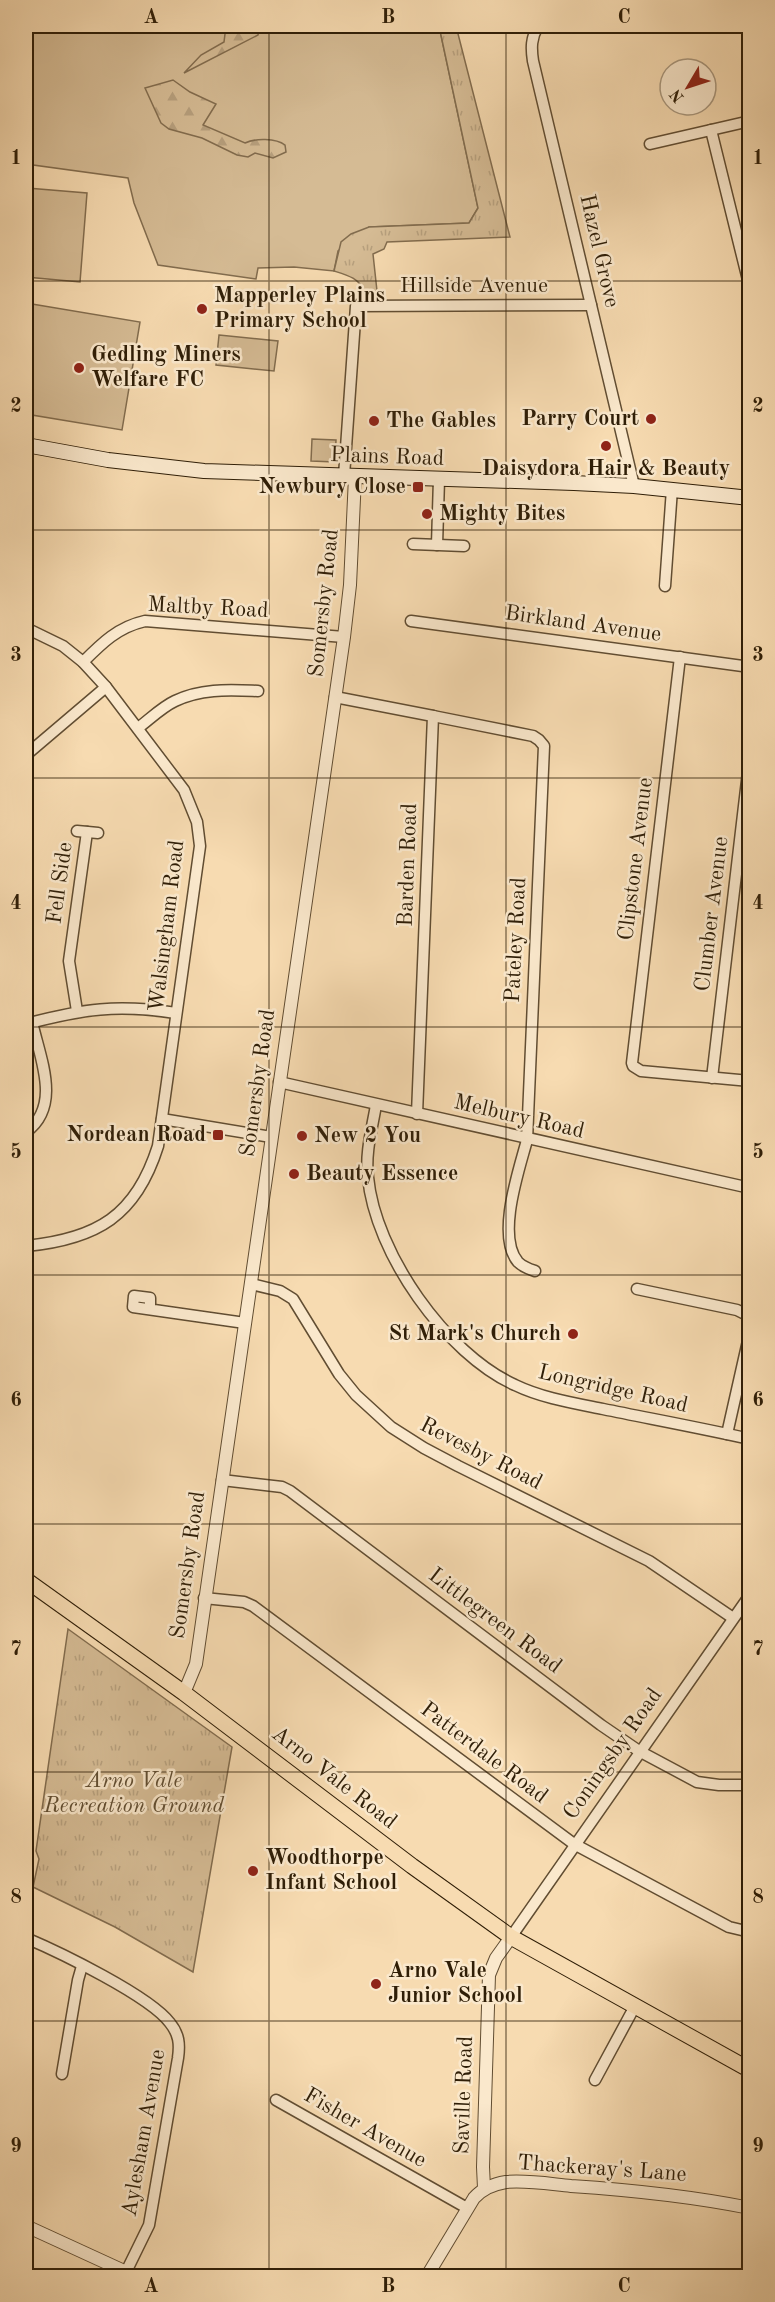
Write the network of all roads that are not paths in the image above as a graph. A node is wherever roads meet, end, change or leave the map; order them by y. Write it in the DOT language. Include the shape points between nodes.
graph roads {
  1 [pos="538,26"];
  2 [pos="750,121"];
  3 [pos="711,130"];
  4 [pos="650,144"];
  5 [pos="750,288"];
  6 [pos="591,305"];
  7 [pos="26,445"];
  8 [pos="349,477"];
  9 [pos="439,479"];
  10 [pos="634,486"];
  11 [pos="672,489"];
  12 [pos="750,498"];
  13 [pos="413,544"];
  14 [pos="437,545"];
  15 [pos="464,546"];
  16 [pos="665,586"];
  17 [pos="411,621"];
  18 [pos="26,628"];
  19 [pos="344,637"];
  20 [pos="680,657"];
  21 [pos="83,662"];
  22 [pos="750,667"];
  23 [pos="106,687"];
  24 [pos="258,691"];
  25 [pos="335,698"];
  26 [pos="433,716"];
  27 [pos="138,728"];
  28 [pos="26,755"];
  29 [pos="750,755"];
  30 [pos="87,832"];
  31 [pos="77,1011"];
  32 [pos="176,1013"];
  33 [pos="29,1023"];
  34 [pos="712,1078"];
  35 [pos="279,1082"];
  36 [pos="750,1082"];
  37 [pos="376,1105"];
  38 [pos="417,1114"];
  39 [pos="162,1119"];
  40 [pos="26,1132"];
  41 [pos="271,1137"];
  42 [pos="527,1140"];
  43 [pos="750,1188"];
  44 [pos="26,1246"];
  45 [pos="535,1271"];
  46 [pos="251,1284"];
  47 [pos="637,1289"];
  48 [pos="150,1310"];
  49 [pos="750,1320"];
  50 [pos="245,1323"];
  51 [pos="750,1332"];
  52 [pos="727,1434"];
  53 [pos="750,1439"];
  54 [pos="222,1480"];
  55 [pos="26,1580"];
  56 [pos="750,1595"];
  57 [pos="204,1598"];
  58 [pos="733,1618"];
  59 [pos="184,1693"];
  60 [pos="639,1751"];
  61 [pos="750,1785"];
  62 [pos="574,1844"];
  63 [pos="750,1932"];
  64 [pos="510,1937"];
  65 [pos="26,1938"];
  66 [pos="82,1966"];
  67 [pos="635,2006"];
  68 [pos="750,2070"];
  69 [pos="61,2074"];
  70 [pos="595,2080"];
  71 [pos="276,2100"];
  72 [pos="484,2188"];
  73 [pos="467,2208"];
  74 [pos="750,2208"];
  75 [pos="26,2226"];
  76 [pos="130,2274"];
  77 [pos="427,2277"];
  1 -- 6 [label="street, Hazel Grove" via="532,36 533,61"];
  2 -- 3 [label="street"];
  3 -- 4 [label="street"];
  3 -- 5 [label="street"];
  6 -- 8 [label="street, Hillside Avenue" via="356,306"];
  6 -- 10 [label="street, Hazel Grove"];
  7 -- 8 [label="main road, Plains Road" via="179,469"];
  8 -- 9 [label="main road, Plains Road"];
  8 -- 19 [label="street, Somersby Road" via="350,585"];
  9 -- 10 [label="main road, Plains Road"];
  9 -- 14 [label="street"];
  10 -- 11 [label="main road, Plains Road"];
  11 -- 12 [label="main road, Plains Road"];
  11 -- 16 [label="street"];
  13 -- 14 [label="street"];
  14 -- 15 [label="street"];
  17 -- 20 [label="street, Birkland Avenue"];
  18 -- 21 [label="street, Walsingham Road" via="52,639"];
  19 -- 21 [label="street, Maltby Road" via="145,621 119,630"];
  19 -- 25 [label="street, Somersby Road"];
  20 -- 22 [label="street, Birkland Avenue"];
  20 -- 34 [label="street, Clipstone Avenue" via="632,1054 633,1066 641,1071"];
  21 -- 23 [label="street, Walsingham Road"];
  23 -- 27 [label="street, Walsingham Road"];
  23 -- 28 [label="street"];
  24 -- 27 [label="street" via="191,694"];
  25 -- 26 [label="street"];
  25 -- 35 [label="street, Somersby Road"];
  26 -- 38 [label="street, Barden Road"];
  26 -- 42 [label="street, Pateley Road" via="533,736 544,749"];
  27 -- 32 [label="street, Walsingham Road" via="184,789 199,834 199,858"];
  29 -- 34 [label="street, Clumber Avenue"];
  30 -- 31 [label="street, Fell Side" via="69,961"];
  31 -- 32 [label="street" via="113,1007"];
  31 -- 33 [label="street"];
  32 -- 39 [label="street, Walsingham Road"];
  33 -- 40 [label="street" via="47,1100 37,1122"];
  34 -- 36 [label="street"];
  35 -- 37 [label="street, Melbury Road"];
  35 -- 41 [label="street, Somersby Road"];
  37 -- 38 [label="street, Melbury Road"];
  37 -- 52 [label="street, Longridge Road" via="367,1164 378,1220 413,1288 466,1352 496,1375 531,1392"];
  38 -- 42 [label="street, Melbury Road"];
  39 -- 41 [label="street"];
  39 -- 44 [label="street, Walsingham Road" via="151,1167 122,1210 87,1233"];
  41 -- 46 [label="street, Somersby Road"];
  42 -- 43 [label="street, Melbury Road"];
  42 -- 45 [label="street, Pateley Road" via="508,1230 518,1261"];
  46 -- 50 [label="street, Somersby Road"];
  46 -- 58 [label="street, Revesby Road" via="280,1291 293,1299 343,1379 376,1415 399,1432 458,1466 649,1561"];
  47 -- 49 [label="street" via="737,1310"];
  48 -- 50 [label="street"];
  50 -- 54 [label="street, Somersby Road"];
  51 -- 52 [label="street"];
  52 -- 53 [label="street, Longridge Road"];
  54 -- 57 [label="street, Somersby Road"];
  54 -- 60 [label="street, Littlegreen Road" via="290,1491"];
  55 -- 59 [label="main road, Arno Vale Road"];
  56 -- 58 [label="street, Coningsby Road"];
  57 -- 59 [label="street, Somersby Road" via="196,1664"];
  57 -- 62 [label="street, Patterdale Road" via="253,1606"];
  58 -- 60 [label="street, Coningsby Road"];
  59 -- 64 [label="main road, Arno Vale Road"];
  60 -- 61 [label="street, Littlegreen Road" via="702,1783"];
  60 -- 62 [label="street, Coningsby Road"];
  62 -- 63 [label="street, Patterdale Road" via="729,1927"];
  62 -- 64 [label="street, Coningsby Road"];
  64 -- 67 [label="main road, Arno Vale Road"];
  64 -- 72 [label="street, Saville Road" via="489,1975"];
  65 -- 66 [label="street, Aylesham Avenue"];
  66 -- 69 [label="street"];
  66 -- 76 [label="street, Aylesham Avenue" via="152,2006 170,2021 179,2042 148,2225"];
  67 -- 68 [label="main road, Arno Vale Road"];
  67 -- 70 [label="street"];
  71 -- 73 [label="street, Fisher Avenue"];
  72 -- 73 [label="street"];
  72 -- 74 [label="street, Thackeray's Lane" via="510,2182 611,2189"];
  73 -- 77 [label="street"];
  75 -- 76 [label="street"];
}
